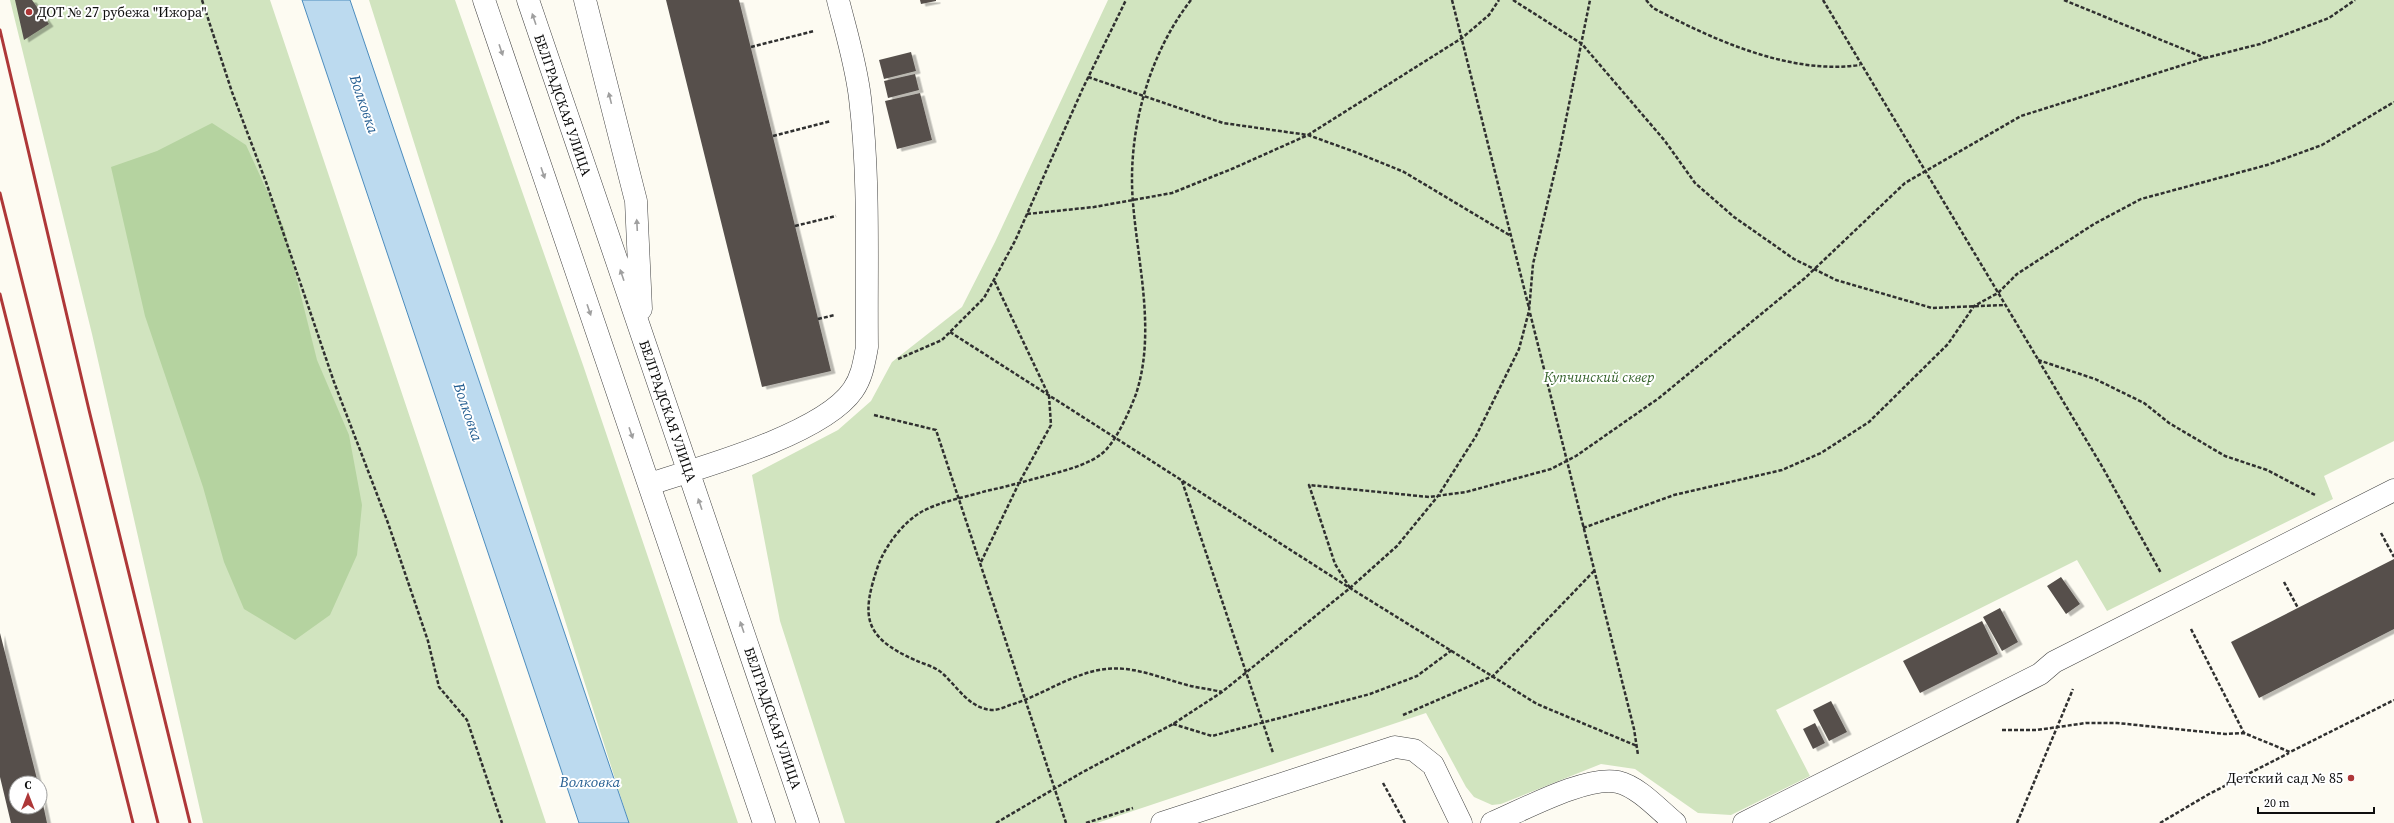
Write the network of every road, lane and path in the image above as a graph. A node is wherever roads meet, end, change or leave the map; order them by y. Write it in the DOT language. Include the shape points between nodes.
graph roads {
  1 [pos="202,0"];
  2 [pos="484,0"];
  3 [pos="528,0"];
  4 [pos="585,0"];
  5 [pos="838,0"];
  6 [pos="1126,0"];
  7 [pos="1191,0"];
  8 [pos="1452,0"];
  9 [pos="1499,0"];
  10 [pos="1514,0"];
  11 [pos="1590,0"];
  12 [pos="1646,0"];
  13 [pos="1824,0"];
  14 [pos="2064,0"];
  15 [pos="2355,0"];
  16 [pos="844,24"];
  17 [pos="1462,38"];
  18 [pos="1582,44"];
  19 [pos="751,47"];
  20 [pos="2205,58"];
  21 [pos="1860,65"];
  22 [pos="1088,77"];
  23 [pos="1144,96"];
  24 [pos="2394,102"];
  25 [pos="861,114"];
  26 [pos="1308,135"];
  27 [pos="773,136"];
  28 [pos="1927,172"];
  29 [pos="1132,200"];
  30 [pos="866,209"];
  31 [pos="1027,214"];
  32 [pos="795,226"];
  33 [pos="1510,236"];
  34 [pos="1815,270"];
  35 [pos="994,280"];
  36 [pos="1998,293"];
  37 [pos="2006,305"];
  38 [pos="1974,306"];
  39 [pos="1529,311"];
  40 [pos="950,332"];
  41 [pos="642,334"];
  42 [pos="2038,360"];
  43 [pos="892,361"];
  44 [pos="1049,396"];
  45 [pos="873,414"];
  46 [pos="1115,438"];
  47 [pos="1566,462"];
  48 [pos="689,472"];
  49 [pos="1182,481"];
  50 [pos="1019,483"];
  51 [pos="649,484"];
  52 [pos="2394,490"];
  53 [pos="1438,496"];
  54 [pos="960,498"];
  55 [pos="2347,513"];
  56 [pos="1583,528"];
  57 [pos="981,562"];
  58 [pos="1594,571"];
  59 [pos="1350,588"];
  60 [pos="2176,600"];
  61 [pos="1452,650"];
  62 [pos="1246,672"];
  63 [pos="1493,676"];
  64 [pos="2074,686"];
  65 [pos="1222,692"];
  66 [pos="2394,700"];
  67 [pos="1026,701"];
  68 [pos="1396,717"];
  69 [pos="1263,723"];
  70 [pos="1173,724"];
  71 [pos="2056,728"];
  72 [pos="1999,730"];
  73 [pos="2244,733"];
  74 [pos="1638,747"];
  75 [pos="2290,752"];
  76 [pos="1638,760"];
  77 [pos="1283,783"];
  78 [pos="1054,788"];
  79 [pos="1138,806"];
  80 [pos="502,823"];
  81 [pos="764,823"];
  82 [pos="808,823"];
  83 [pos="996,823"];
  84 [pos="1066,823"];
  85 [pos="1086,823"];
  86 [pos="1162,823"];
  87 [pos="1461,823"];
  88 [pos="1492,823"];
  89 [pos="1675,823"];
  90 [pos="1744,823"];
  91 [pos="2017,823"];
  92 [pos="2160,823"];
  1 -- 80 [label="path" via="334,382 428,641 439,687 467,720"];
  2 -- 51 [label="street, one-way"];
  41 -- 3 [label="street, БЕЛГРАДСКАЯ УЛИЦА, one-way"];
  41 -- 4 [label="street, one-way" via="636,201"];
  5 -- 16 [label="street"];
  6 -- 22 [label="path"];
  7 -- 23 [label="path" via="1157,57"];
  8 -- 17 [label="path"];
  9 -- 17 [label="path" via="1489,15"];
  10 -- 18 [label="path"];
  11 -- 18 [label="path"];
  12 -- 21 [label="path" via="1653,8 1724,44 1796,63 1843,67"];
  13 -- 21 [label="path"];
  14 -- 20 [label="path"];
  15 -- 20 [label="path" via="2329,18 2260,44"];
  16 -- 19 [label="path"];
  16 -- 25 [label="street" via="854,60"];
  17 -- 26 [label="path"];
  17 -- 33 [label="path"];
  18 -- 34 [label="path" via="1665,141 1695,183 1734,217 1794,259"];
  18 -- 39 [label="path" via="1533,264"];
  20 -- 28 [label="path" via="2021,116"];
  21 -- 28 [label="path"];
  22 -- 23 [label="path"];
  22 -- 31 [label="path"];
  23 -- 26 [label="path" via="1223,123"];
  23 -- 29 [label="path" via="1132,153"];
  24 -- 36 [label="path" via="2322,145 2267,164 2141,199 2094,224 2017,274"];
  25 -- 27 [label="path"];
  25 -- 30 [label="street"];
  26 -- 29 [label="path" via="1172,193"];
  26 -- 33 [label="path" via="1404,172"];
  28 -- 34 [label="path" via="1905,183"];
  28 -- 36 [label="path"];
  29 -- 31 [label="path"];
  29 -- 46 [label="path" via="1144,300 1144,353 1136,393"];
  30 -- 32 [label="path"];
  30 -- 48 [label="street" via="867,347 863,372 852,391 836,408 800,429 735,457"];
  31 -- 35 [label="path"];
  33 -- 39 [label="path"];
  34 -- 38 [label="path" via="1836,280 1932,308"];
  34 -- 47 [label="path" via="1659,398"];
  35 -- 40 [label="path" via="984,298"];
  35 -- 44 [label="path"];
  36 -- 37 [label="path"];
  36 -- 38 [label="path"];
  37 -- 38 [label="path"];
  37 -- 42 [label="path"];
  38 -- 56 [label="path" via="1948,344 1869,422 1820,453 1782,470 1674,495"];
  39 -- 47 [label="path"];
  39 -- 53 [label="path" via="1519,349 1476,436"];
  40 -- 43 [label="path" via="942,340"];
  40 -- 44 [label="path"];
  41 -- 48 [label="street, БЕЛГРАДСКАЯ УЛИЦА"];
  42 -- 55 [label="path" via="2095,379 2144,403 2169,423 2226,456 2274,474"];
  42 -- 60 [label="path" via="2103,468"];
  44 -- 46 [label="path"];
  44 -- 50 [label="path" via="1051,425"];
  45 -- 54 [label="path" via="936,430"];
  46 -- 49 [label="path"];
  46 -- 50 [label="path" via="1101,455 1068,469"];
  47 -- 53 [label="path" via="1551,469 1466,492"];
  47 -- 56 [label="path"];
  48 -- 51 [label="street"];
  82 -- 48 [label="street, БЕЛГРАДСКАЯ УЛИЦА, one-way"];
  49 -- 59 [label="path"];
  49 -- 62 [label="path"];
  50 -- 54 [label="path"];
  50 -- 57 [label="path"];
  51 -- 81 [label="street"];
  52 -- 55 [label="street"];
  53 -- 59 [label="path" via="1397,546"];
  53 -- 59 [label="path" via="1309,484 1335,564"];
  54 -- 57 [label="path"];
  54 -- 67 [label="path" via="922,512 898,533 879,562 868,598 867,620 882,643 939,670 970,703 994,710"];
  55 -- 60 [label="street"];
  56 -- 58 [label="path"];
  57 -- 67 [label="path"];
  58 -- 63 [label="path"];
  58 -- 74 [label="path"];
  59 -- 61 [label="path"];
  59 -- 62 [label="path"];
  60 -- 73 [label="path"];
  60 -- 90 [label="street" via="2054,662 2040,674"];
  61 -- 63 [label="path"];
  61 -- 69 [label="path" via="1417,676 1370,694"];
  62 -- 65 [label="path"];
  62 -- 69 [label="path"];
  63 -- 68 [label="path" via="1425,707"];
  63 -- 74 [label="path" via="1537,704"];
  64 -- 71 [label="path"];
  65 -- 67 [label="path" via="1119,667 1073,678"];
  65 -- 70 [label="path"];
  66 -- 75 [label="path"];
  67 -- 78 [label="path"];
  69 -- 70 [label="path" via="1212,736"];
  69 -- 77 [label="path"];
  70 -- 78 [label="path"];
  71 -- 72 [label="path"];
  71 -- 73 [label="path" via="2086,723 2117,723 2225,734"];
  71 -- 91 [label="path"];
  73 -- 75 [label="path"];
  74 -- 76 [label="path"];
  75 -- 92 [label="path" via="2216,790"];
  77 -- 86 [label="street"];
  77 -- 87 [label="street" via="1395,747 1414,750 1433,765"];
  78 -- 83 [label="path"];
  78 -- 84 [label="path"];
  79 -- 85 [label="path"];
  88 -- 89 [label="street" via="1580,784 1600,781 1619,782 1637,792"];
}
